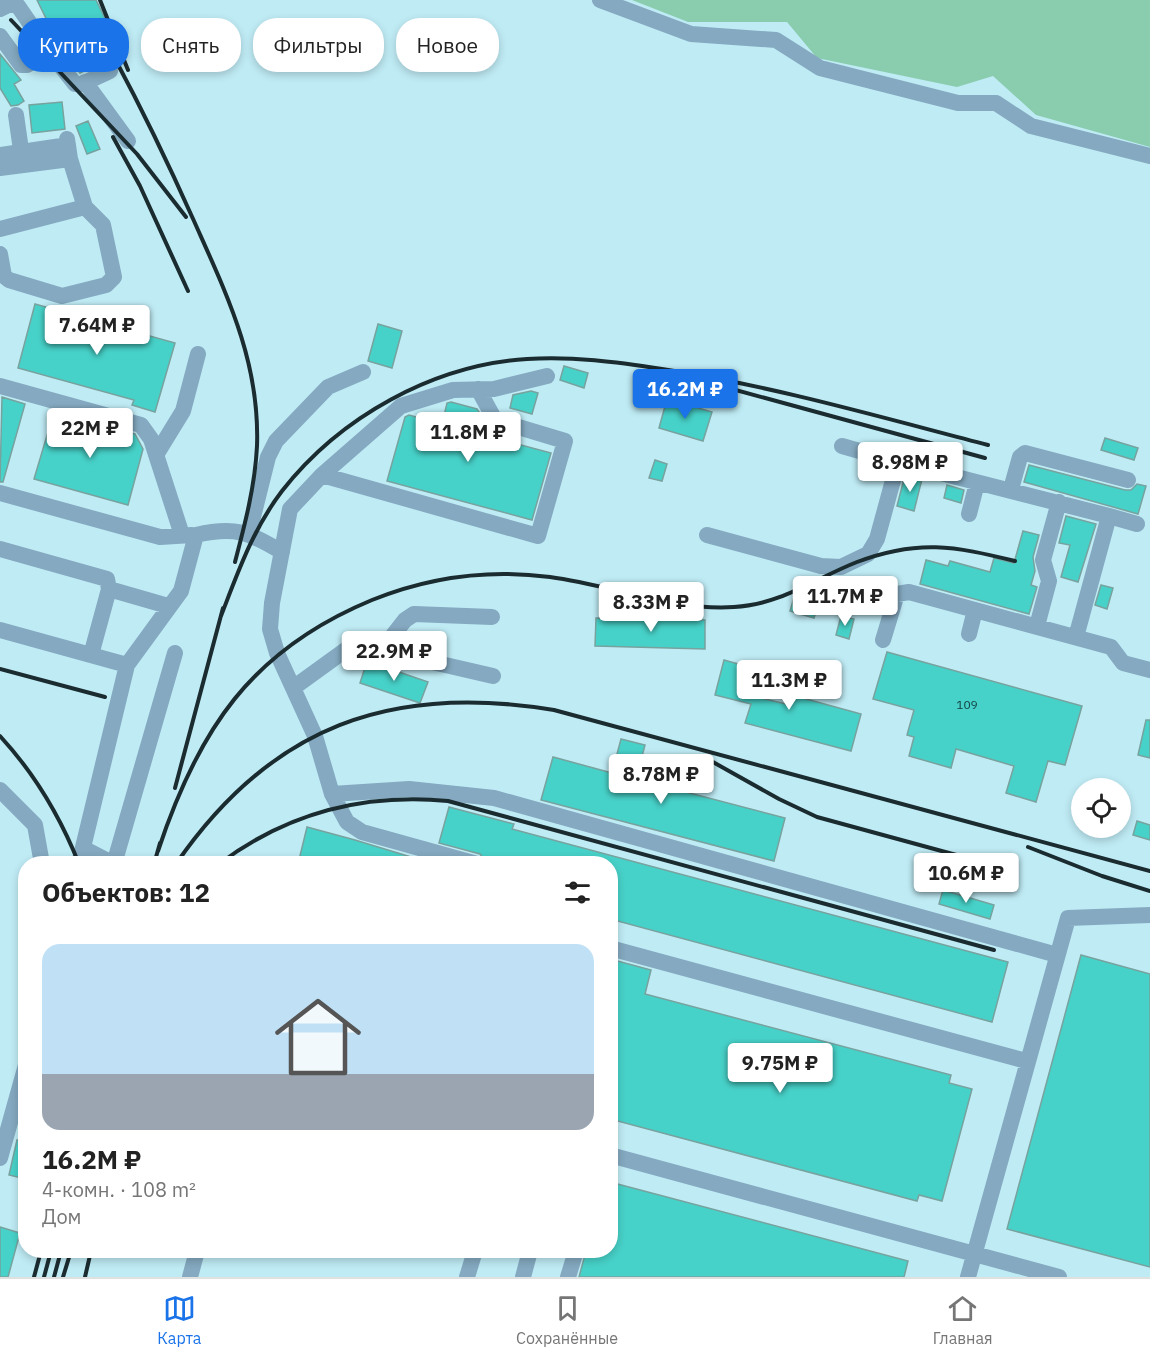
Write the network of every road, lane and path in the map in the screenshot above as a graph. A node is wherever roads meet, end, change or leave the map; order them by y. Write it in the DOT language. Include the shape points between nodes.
graph roads {
  1 [pos="600,0"];
  2 [pos="0,9"];
  3 [pos="26,18"];
  4 [pos="0,36"];
  5 [pos="18,62"];
  6 [pos="64,72"];
  7 [pos="106,72"];
  8 [pos="86,82"];
  9 [pos="16,116"];
  10 [pos="128,141"];
  11 [pos="68,148"];
  12 [pos="21,150"];
  13 [pos="0,155"];
  14 [pos="1150,156"];
  15 [pos="0,168"];
  16 [pos="85,207"];
  17 [pos="0,229"];
  18 [pos="0,254"];
  19 [pos="198,354"];
  20 [pos="363,372"];
  21 [pos="547,376"];
  22 [pos="0,386"];
  23 [pos="478,389"];
  24 [pos="842,446"];
  25 [pos="156,455"];
  26 [pos="898,462"];
  27 [pos="322,475"];
  28 [pos="1128,480"];
  29 [pos="977,483"];
  30 [pos="1011,489"];
  31 [pos="0,493"];
  32 [pos="1059,502"];
  33 [pos="969,514"];
  34 [pos="1109,516"];
  35 [pos="1137,524"];
  36 [pos="249,534"];
  37 [pos="189,535"];
  38 [pos="707,535"];
  39 [pos="0,549"];
  40 [pos="282,552"];
  41 [pos="109,589"];
  42 [pos="168,606"];
  43 [pos="975,610"];
  44 [pos="492,617"];
  45 [pos="1036,626"];
  46 [pos="0,630"];
  47 [pos="969,634"];
  48 [pos="1076,637"];
  49 [pos="883,640"];
  50 [pos="382,648"];
  51 [pos="175,653"];
  52 [pos="91,655"];
  53 [pos="127,665"];
  54 [pos="1150,670"];
  55 [pos="493,676"];
  56 [pos="294,688"];
  57 [pos="0,790"];
  58 [pos="332,794"];
  59 [pos="41,856"];
  60 [pos="81,856"];
  61 [pos="116,856"];
  62 [pos="448,856"];
  63 [pos="1150,915"];
  64 [pos="618,950"];
  65 [pos="1057,955"];
  66 [pos="1026,1061"];
  67 [pos="18,1094"];
  68 [pos="618,1157"];
  69 [pos="0,1158"];
  70 [pos="975,1254"];
  71 [pos="194,1258"];
  72 [pos="473,1258"];
  73 [pos="528,1258"];
  74 [pos="574,1258"];
  75 [pos="190,1277"];
  76 [pos="467,1277"];
  77 [pos="523,1277"];
  78 [pos="568,1277"];
  79 [pos="968,1277"];
  80 [pos="1059,1277"];
  1 -- 14 [label="street" via="691,34 776,40 820,68 958,103 996,103 1031,126"];
  2 -- 3 [label="street" via="12,3"];
  4 -- 5 [label="street"];
  6 -- 8 [label="street" via="72,82"];
  7 -- 8 [label="street"];
  8 -- 10 [label="street"];
  9 -- 12 [label="street"];
  11 -- 12 [label="street"];
  11 -- 15 [label="street"];
  11 -- 16 [label="street"];
  12 -- 13 [label="street"];
  16 -- 17 [label="street"];
  16 -- 18 [label="street" via="103,225 114,269 111,282 62,296 9,280 4,276"];
  19 -- 25 [label="street" via="183,411"];
  20 -- 36 [label="street" via="328,387 276,441 268,457"];
  21 -- 23 [label="street"];
  22 -- 25 [label="street" via="141,425 148,432"];
  23 -- 27 [label="street" via="453,390 400,406"];
  23 -- 27 [label="street" via="495,420 565,441 538,536"];
  24 -- 26 [label="street"];
  25 -- 37 [label="street"];
  26 -- 29 [label="street"];
  26 -- 38 [label="street" via="877,539 868,554 842,567 821,566"];
  27 -- 40 [label="street" via="290,508"];
  28 -- 30 [label="street" via="1025,453 1020,457"];
  29 -- 30 [label="street"];
  29 -- 33 [label="street"];
  30 -- 32 [label="street"];
  31 -- 37 [label="street" via="160,537"];
  32 -- 34 [label="street"];
  32 -- 45 [label="street" via="1043,560 1049,581"];
  34 -- 35 [label="street"];
  34 -- 48 [label="street"];
  36 -- 37 [label="street" via="220,529"];
  36 -- 40 [label="street"];
  37 -- 42 [label="street" via="181,591"];
  39 -- 41 [label="street" via="102,577 107,579"];
  40 -- 56 [label="street" via="270,629"];
  41 -- 42 [label="street"];
  41 -- 52 [label="street"];
  42 -- 53 [label="street"];
  43 -- 45 [label="street"];
  43 -- 47 [label="street"];
  43 -- 49 [label="street" via="902,591 894,600"];
  44 -- 50 [label="street" via="414,614"];
  45 -- 48 [label="street"];
  46 -- 52 [label="street"];
  48 -- 54 [label="street" via="1111,646 1124,663"];
  50 -- 55 [label="street"];
  50 -- 56 [label="street" via="367,643 351,646"];
  51 -- 61 [label="street"];
  52 -- 53 [label="street"];
  53 -- 60 [label="street"];
  56 -- 58 [label="street" via="315,736"];
  57 -- 59 [label="street" via="35,825"];
  58 -- 62 [label="street" via="347,822 362,832"];
  58 -- 65 [label="street" via="410,789 494,798"];
  63 -- 65 [label="street" via="1068,918"];
  64 -- 66 [label="street"];
  65 -- 66 [label="street"];
  66 -- 70 [label="street"];
  67 -- 69 [label="street"];
  68 -- 70 [label="street"];
  70 -- 79 [label="street"];
  70 -- 80 [label="street"];
  71 -- 75 [label="street"];
  72 -- 76 [label="street"];
  73 -- 77 [label="street"];
  74 -- 78 [label="street"];
}
